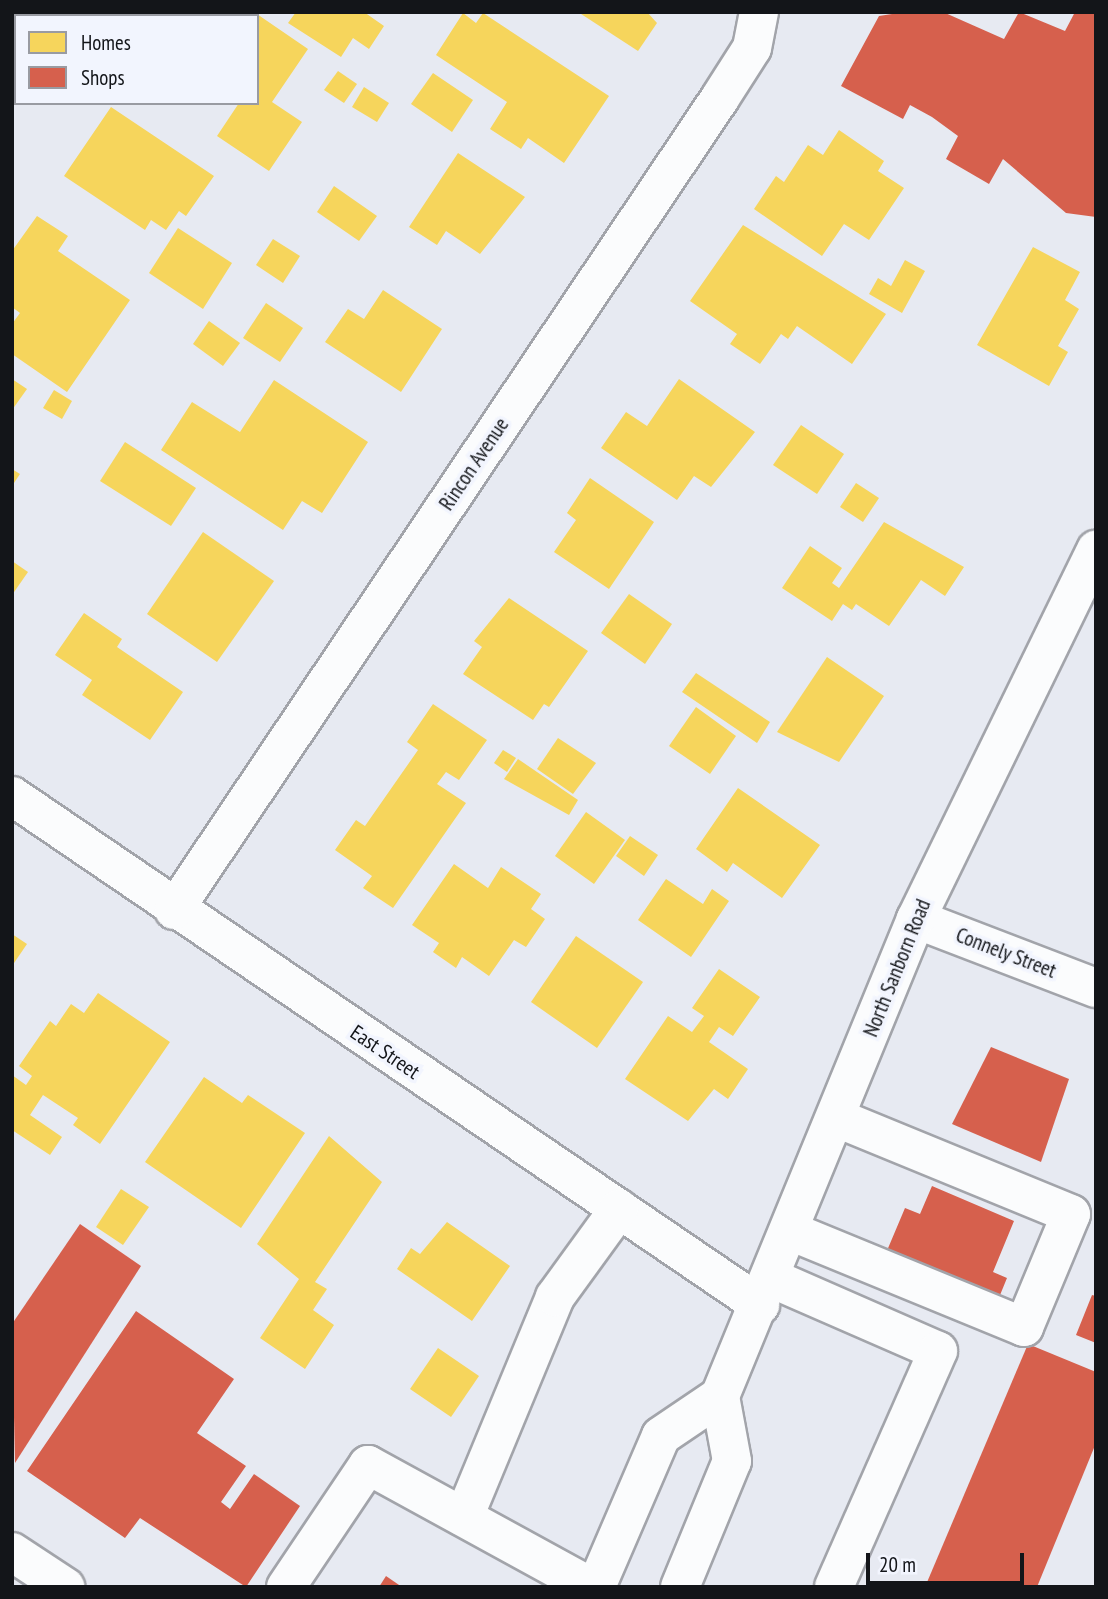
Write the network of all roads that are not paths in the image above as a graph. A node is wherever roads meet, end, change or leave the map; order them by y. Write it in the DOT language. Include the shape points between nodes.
graph roads {
  1 [pos="759,12"];
  2 [pos="1096,550"];
  3 [pos="12,796"];
  4 [pos="174,910"];
  5 [pos="916,919"];
  6 [pos="1096,988"];
  7 [pos="837,1118"];
  8 [pos="619,1209"];
  9 [pos="790,1231"];
  10 [pos="765,1292"];
  11 [pos="720,1396"];
  12 [pos="464,1517"];
  13 [pos="12,1552"];
  14 [pos="687,1584"];
  15 [pos="65,1587"];
  16 [pos="286,1587"];
  17 [pos="591,1587"];
  18 [pos="596,1587"];
  19 [pos="834,1587"];
  1 -- 4 [label="street, Rincon Avenue" via="752,48 720,98"];
  2 -- 5 [label="street, North Sanborn Road"];
  3 -- 4 [label="street, East Street"];
  4 -- 8 [label="street, East Street"];
  5 -- 6 [label="street, Connely Street"];
  5 -- 7 [label="street, North Sanborn Road"];
  7 -- 9 [label="street, North Sanborn Road"];
  7 -- 9 [label="street" via="1071,1214 1066,1227 1024,1327"];
  8 -- 10 [label="street, East Street"];
  8 -- 12 [label="street" via="555,1297"];
  9 -- 10 [label="street, North Sanborn Road"];
  10 -- 11 [label="street, North Sanborn Road"];
  10 -- 19 [label="street, East Street" via="938,1351"];
  11 -- 14 [label="street" via="732,1461"];
  11 -- 18 [label="street" via="661,1436"];
  12 -- 16 [label="street" via="368,1465"];
  12 -- 17 [label="street"];
  13 -- 15 [label="street"];
}
